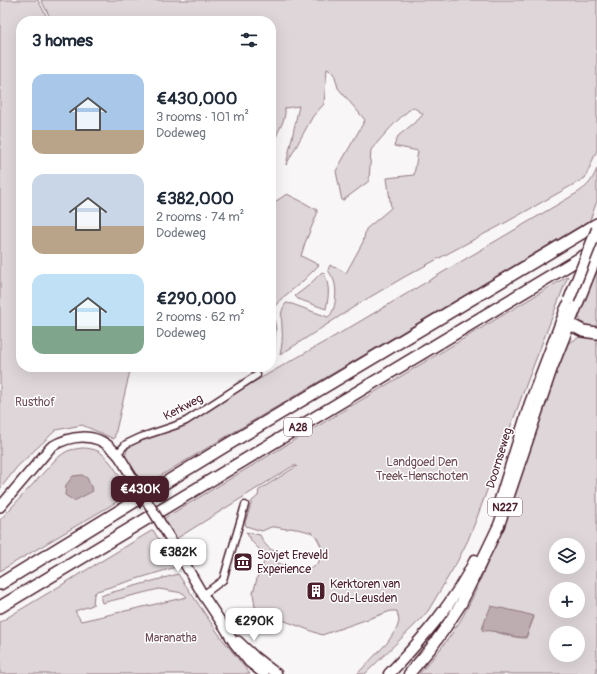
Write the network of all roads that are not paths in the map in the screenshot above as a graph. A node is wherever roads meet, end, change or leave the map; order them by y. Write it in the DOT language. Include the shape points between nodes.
graph roads {
  1 [pos="597,224"];
  2 [pos="597,229"];
  3 [pos="597,248"];
  4 [pos="597,255"];
  5 [pos="567,306"];
  6 [pos="570,324"];
  7 [pos="597,333"];
  8 [pos="257,376"];
  9 [pos="117,454"];
  10 [pos="245,505"];
  11 [pos="0,507"];
  12 [pos="0,584"];
  13 [pos="203,595"];
  14 [pos="0,608"];
  15 [pos="225,628"];
  16 [pos="264,674"];
  17 [pos="277,674"];
  18 [pos="389,674"];
  19 [pos="409,674"];
  1 -- 12 [label="highway, A28"];
  2 -- 5 [label="main road, Doornseweg / N227, bridge"];
  3 -- 14 [label="highway, A28"];
  4 -- 6 [label="main road, Doornseweg / N227"];
  5 -- 6 [label="highway"];
  5 -- 18 [label="main road, Doornseweg / N227" via="530,403 493,524 457,592 439,618"];
  6 -- 7 [label="highway" via="583,331"];
  6 -- 19 [label="main road, Doornseweg / N227" via="552,368 499,525 461,604 431,648"];
  8 -- 9 [label="street, Kerkweg" via="186,420 126,444"];
  9 -- 11 [label="street" via="112,447 96,439 76,437 60,442 51,447"];
  9 -- 13 [label="street, bridge"];
  10 -- 13 [label="street" via="223,580"];
  13 -- 15 [label="street"];
  15 -- 16 [label="street" via="242,654"];
  15 -- 17 [label="street"];
}
